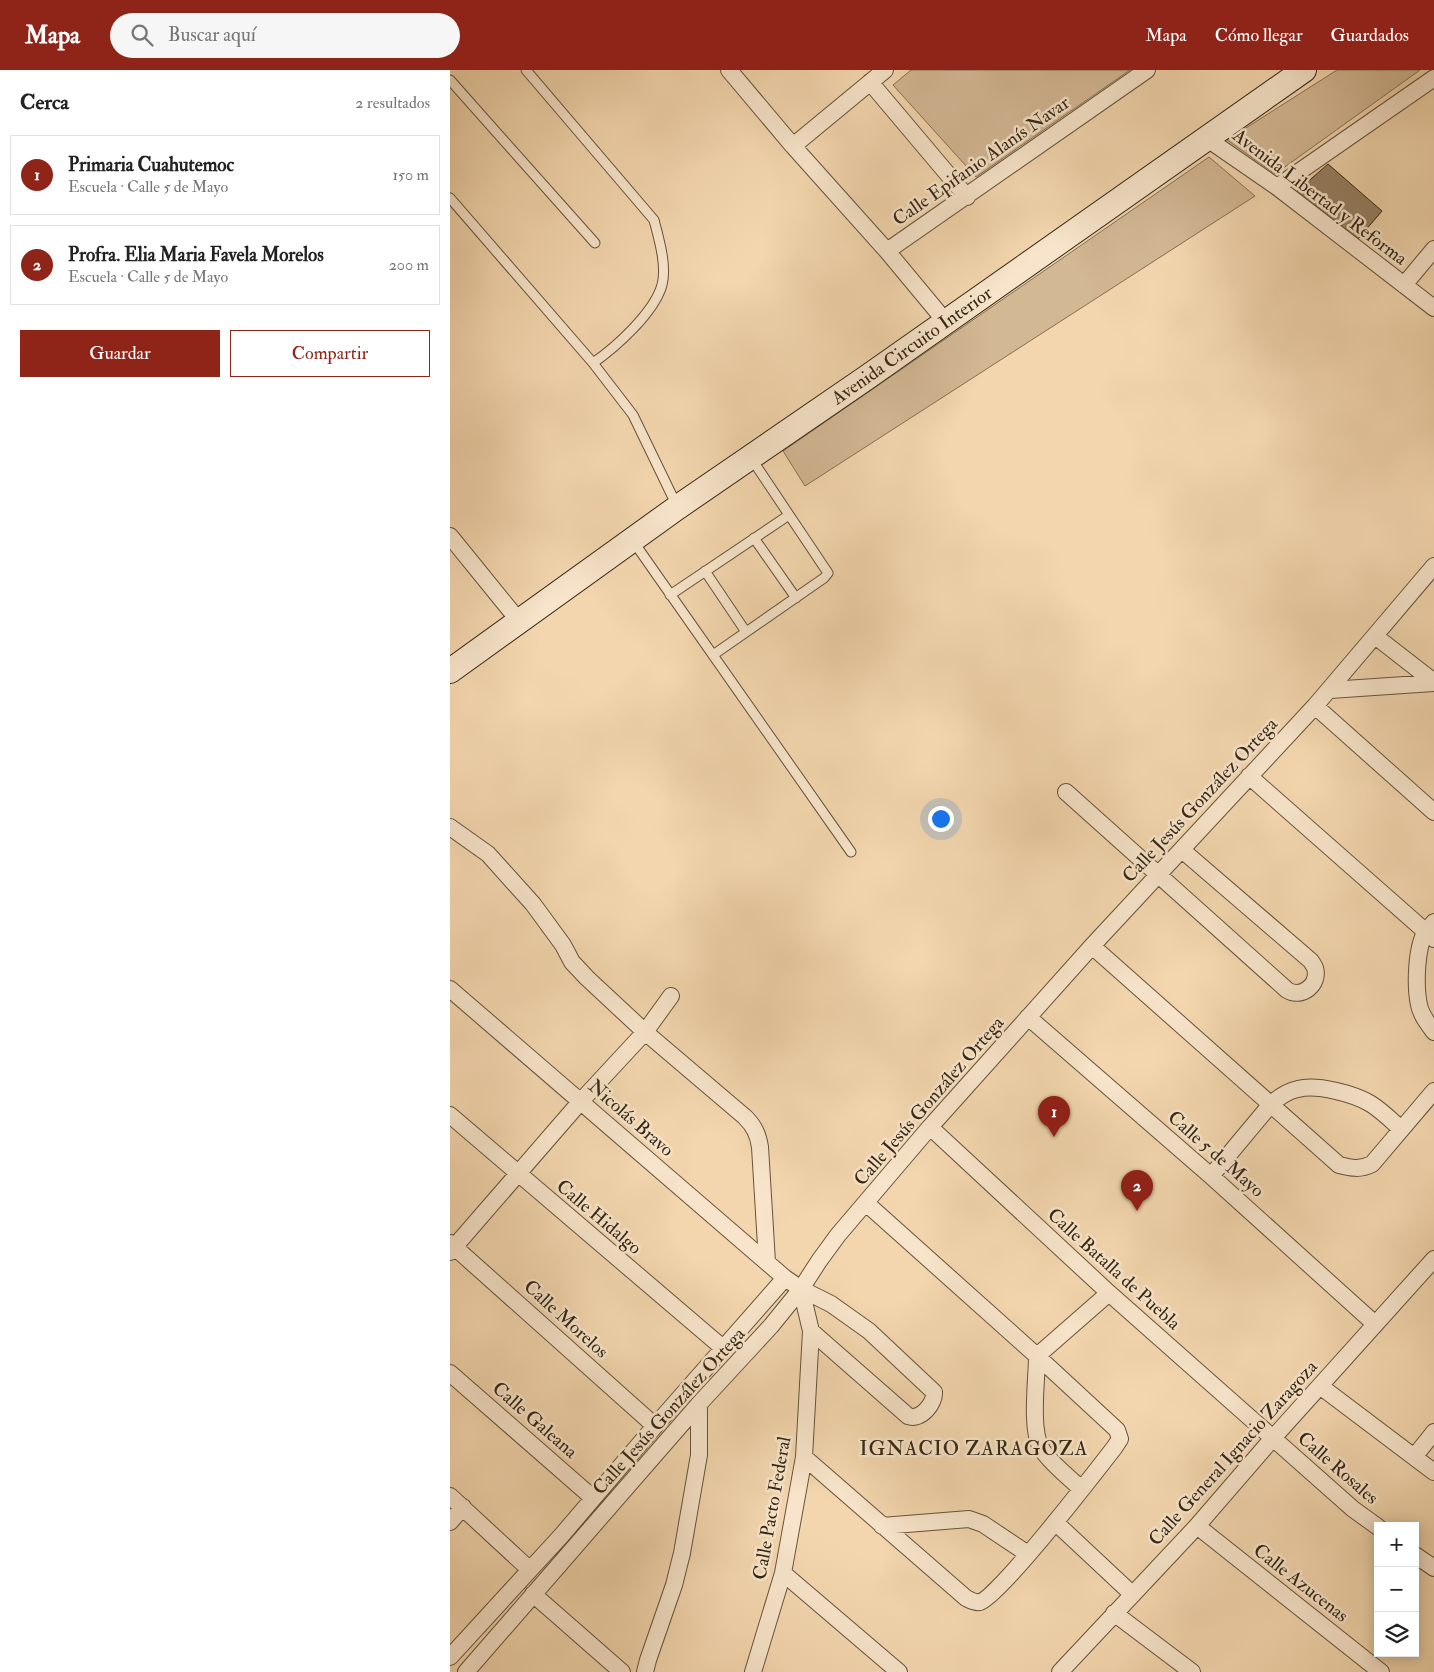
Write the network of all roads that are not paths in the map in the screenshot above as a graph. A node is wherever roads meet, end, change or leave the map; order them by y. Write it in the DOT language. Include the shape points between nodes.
graph roads {
  1 [pos="526,70"];
  2 [pos="885,70"];
  3 [pos="1147,70"];
  4 [pos="732,71"];
  5 [pos="1298,72"];
  6 [pos="1434,78"];
  7 [pos="450,80"];
  8 [pos="870,82"];
  9 [pos="1206,138"];
  10 [pos="793,146"];
  11 [pos="1277,187"];
  12 [pos="967,196"];
  13 [pos="450,198"];
  14 [pos="594,243"];
  15 [pos="1434,249"];
  16 [pos="887,251"];
  17 [pos="1404,284"];
  18 [pos="1434,308"];
  19 [pos="946,322"];
  20 [pos="593,362"];
  21 [pos="750,458"];
  22 [pos="678,507"];
  23 [pos="789,515"];
  24 [pos="450,536"];
  25 [pos="754,538"];
  26 [pos="632,540"];
  27 [pos="1434,566"];
  28 [pos="705,572"];
  29 [pos="670,595"];
  30 [pos="796,598"];
  31 [pos="519,621"];
  32 [pos="746,632"];
  33 [pos="1375,636"];
  34 [pos="713,655"];
  35 [pos="450,671"];
  36 [pos="1434,682"];
  37 [pos="1330,690"];
  38 [pos="1316,706"];
  39 [pos="1250,776"];
  40 [pos="1066,792"];
  41 [pos="1434,812"];
  42 [pos="450,827"];
  43 [pos="1182,850"];
  44 [pos="850,852"];
  45 [pos="1158,874"];
  46 [pos="1431,931"];
  47 [pos="1092,946"];
  48 [pos="450,989"];
  49 [pos="671,996"];
  50 [pos="1028,1018"];
  51 [pos="645,1032"];
  52 [pos="1434,1032"];
  53 [pos="1433,1093"];
  54 [pos="581,1101"];
  55 [pos="1271,1104"];
  56 [pos="450,1115"];
  57 [pos="930,1127"];
  58 [pos="1401,1128"];
  59 [pos="518,1174"];
  60 [pos="1211,1176"];
  61 [pos="866,1203"];
  62 [pos="452,1248"];
  63 [pos="1434,1259"];
  64 [pos="767,1262"];
  65 [pos="784,1278"];
  66 [pos="801,1289"];
  67 [pos="1110,1293"];
  68 [pos="1375,1324"];
  69 [pos="811,1332"];
  70 [pos="723,1348"];
  71 [pos="1038,1356"];
  72 [pos="450,1372"];
  73 [pos="1320,1386"];
  74 [pos="699,1404"];
  75 [pos="655,1426"];
  76 [pos="1434,1432"];
  77 [pos="1273,1438"];
  78 [pos="804,1457"];
  79 [pos="1414,1457"];
  80 [pos="1434,1472"];
  81 [pos="1081,1489"];
  82 [pos="450,1496"];
  83 [pos="592,1498"];
  84 [pos="463,1507"];
  85 [pos="450,1522"];
  86 [pos="1055,1522"];
  87 [pos="1374,1524"];
  88 [pos="882,1526"];
  89 [pos="1196,1526"];
  90 [pos="1028,1554"];
  91 [pos="1419,1558"];
  92 [pos="1434,1568"];
  93 [pos="529,1569"];
  94 [pos="783,1573"];
  95 [pos="533,1594"];
  96 [pos="1132,1594"];
  97 [pos="1114,1613"];
  98 [pos="450,1657"];
  99 [pos="466,1672"];
  100 [pos="622,1672"];
  101 [pos="645,1672"];
  102 [pos="754,1672"];
  103 [pos="899,1672"];
  104 [pos="1060,1672"];
  105 [pos="1192,1672"];
  106 [pos="1381,1672"];
  1 -- 20 [label="lane" via="654,220 660,244 662,285 648,312 610,351"];
  2 -- 8 [label="street"];
  3 -- 12 [label="street, Calle Epifanio Alanís Navar"];
  4 -- 10 [label="street"];
  5 -- 9 [label="main road, Avenida Circuito Interior"];
  6 -- 11 [label="street"];
  7 -- 14 [label="lane"];
  8 -- 10 [label="street"];
  8 -- 12 [label="street"];
  9 -- 11 [label="street, Avenida Libertad y Reforma"];
  9 -- 19 [label="main road, Avenida Circuito Interior"];
  10 -- 16 [label="street"];
  11 -- 17 [label="street, Avenida Libertad y Reforma"];
  12 -- 16 [label="street, Calle Epifanio Alanís Navar"];
  13 -- 20 [label="lane"];
  15 -- 17 [label="street"];
  16 -- 19 [label="street"];
  17 -- 18 [label="street, Avenida Libertad y Reforma"];
  19 -- 21 [label="main road, Avenida Circuito Interior"];
  20 -- 22 [label="lane" via="633,415"];
  21 -- 22 [label="main road, Avenida Circuito Interior"];
  21 -- 23 [label="lane"];
  22 -- 26 [label="main road, Avenida Circuito Interior"];
  23 -- 25 [label="lane"];
  23 -- 30 [label="lane" via="828,573"];
  24 -- 31 [label="street"];
  25 -- 28 [label="lane"];
  25 -- 30 [label="lane"];
  26 -- 29 [label="lane"];
  26 -- 31 [label="main road, Avenida Circuito Interior"];
  27 -- 33 [label="street, Calle Jesús González Ortega"];
  28 -- 29 [label="lane"];
  28 -- 32 [label="lane"];
  29 -- 34 [label="lane"];
  30 -- 32 [label="lane"];
  31 -- 35 [label="main road, Avenida Circuito Interior"];
  32 -- 34 [label="lane"];
  33 -- 36 [label="street"];
  33 -- 37 [label="street, Calle Jesús González Ortega"];
  34 -- 44 [label="lane"];
  36 -- 37 [label="street"];
  37 -- 38 [label="street, Calle Jesús González Ortega"];
  38 -- 39 [label="street, Calle Jesús González Ortega"];
  38 -- 41 [label="street"];
  39 -- 43 [label="street, Calle Jesús González Ortega"];
  39 -- 46 [label="street"];
  40 -- 45 [label="street"];
  42 -- 51 [label="street" via="488,854 533,904 586,978"];
  43 -- 45 [label="street, Calle Jesús González Ortega"];
  43 -- 45 [label="street" via="1311,961 1316,969 1311,987 1302,993 1293,994 1286,990"];
  45 -- 47 [label="street, Calle Jesús González Ortega"];
  46 -- 52 [label="street" via="1418,960 1419,1006"];
  47 -- 50 [label="street, Calle Jesús González Ortega"];
  47 -- 55 [label="street"];
  48 -- 54 [label="street, Nicolás Bravo"];
  49 -- 51 [label="street"];
  50 -- 57 [label="street, Calle Jesús González Ortega"];
  50 -- 60 [label="street, Calle 5 de Mayo"];
  51 -- 54 [label="street"];
  51 -- 64 [label="street" via="756,1130 760,1147"];
  53 -- 58 [label="street"];
  54 -- 59 [label="street"];
  54 -- 64 [label="street, Nicolás Bravo"];
  55 -- 58 [label="street" via="1282,1095 1300,1088 1348,1093 1369,1103"];
  55 -- 58 [label="street" via="1339,1164 1349,1168 1361,1169 1372,1164"];
  55 -- 60 [label="street"];
  56 -- 59 [label="street, Calle Hidalgo"];
  57 -- 61 [label="street, Calle Jesús González Ortega"];
  57 -- 67 [label="street, Calle Batalla de Puebla"];
  59 -- 62 [label="street"];
  59 -- 70 [label="street, Calle Hidalgo"];
  60 -- 68 [label="street, Calle 5 de Mayo"];
  61 -- 66 [label="street, Calle Jesús González Ortega"];
  61 -- 71 [label="street"];
  62 -- 75 [label="street, Calle Morelos"];
  63 -- 68 [label="street, Calle General Ignacio Zaragoza"];
  64 -- 65 [label="street, Nicolás Bravo"];
  65 -- 66 [label="street, Nicolás Bravo"];
  65 -- 70 [label="street, Calle Jesús González Ortega"];
  66 -- 69 [label="street, Calle Pacto Federal"];
  66 -- 69 [label="street, Nicolás Bravo" via="831,1304 869,1330 932,1389 934,1396 922,1415 918,1418 908,1416"];
  66 -- 74 [label="street, Calle Jesús González Ortega"];
  67 -- 71 [label="street"];
  67 -- 77 [label="street, Calle Batalla de Puebla"];
  68 -- 73 [label="street, Calle General Ignacio Zaragoza"];
  69 -- 78 [label="street, Calle Pacto Federal"];
  70 -- 75 [label="street, Calle Jesús González Ortega"];
  71 -- 81 [label="street" via="1035,1426 1040,1447"];
  71 -- 81 [label="street" via="1117,1430 1120,1439"];
  72 -- 83 [label="street, Calle Galeana"];
  73 -- 77 [label="street, Calle General Ignacio Zaragoza"];
  73 -- 79 [label="street"];
  74 -- 95 [label="street, Calle Jesús González Ortega"];
  74 -- 101 [label="street" via="699,1455 682,1553"];
  75 -- 83 [label="street, Calle Jesús González Ortega"];
  76 -- 79 [label="street"];
  77 -- 87 [label="street, Calle Rosales"];
  77 -- 89 [label="street, Calle General Ignacio Zaragoza"];
  78 -- 88 [label="street"];
  78 -- 94 [label="street, Calle Pacto Federal"];
  79 -- 80 [label="street"];
  81 -- 86 [label="street"];
  82 -- 84 [label="street"];
  83 -- 93 [label="street, Calle Jesús González Ortega"];
  84 -- 85 [label="street"];
  84 -- 93 [label="street"];
  86 -- 90 [label="street"];
  86 -- 96 [label="street"];
  88 -- 90 [label="street" via="969,1519 983,1524"];
  88 -- 90 [label="street" via="972,1602 989,1598"];
  89 -- 96 [label="street, Calle General Ignacio Zaragoza"];
  89 -- 106 [label="street, Calle Azucenas"];
  91 -- 92 [label="street"];
  93 -- 98 [label="street, Calle Jesús González Ortega"];
  94 -- 102 [label="street, Calle Pacto Federal"];
  94 -- 103 [label="street"];
  95 -- 99 [label="street, Calle Jesús González Ortega"];
  95 -- 100 [label="street"];
  96 -- 97 [label="street, Calle General Ignacio Zaragoza"];
  97 -- 104 [label="street, Calle General Ignacio Zaragoza"];
  97 -- 105 [label="street"];
}
